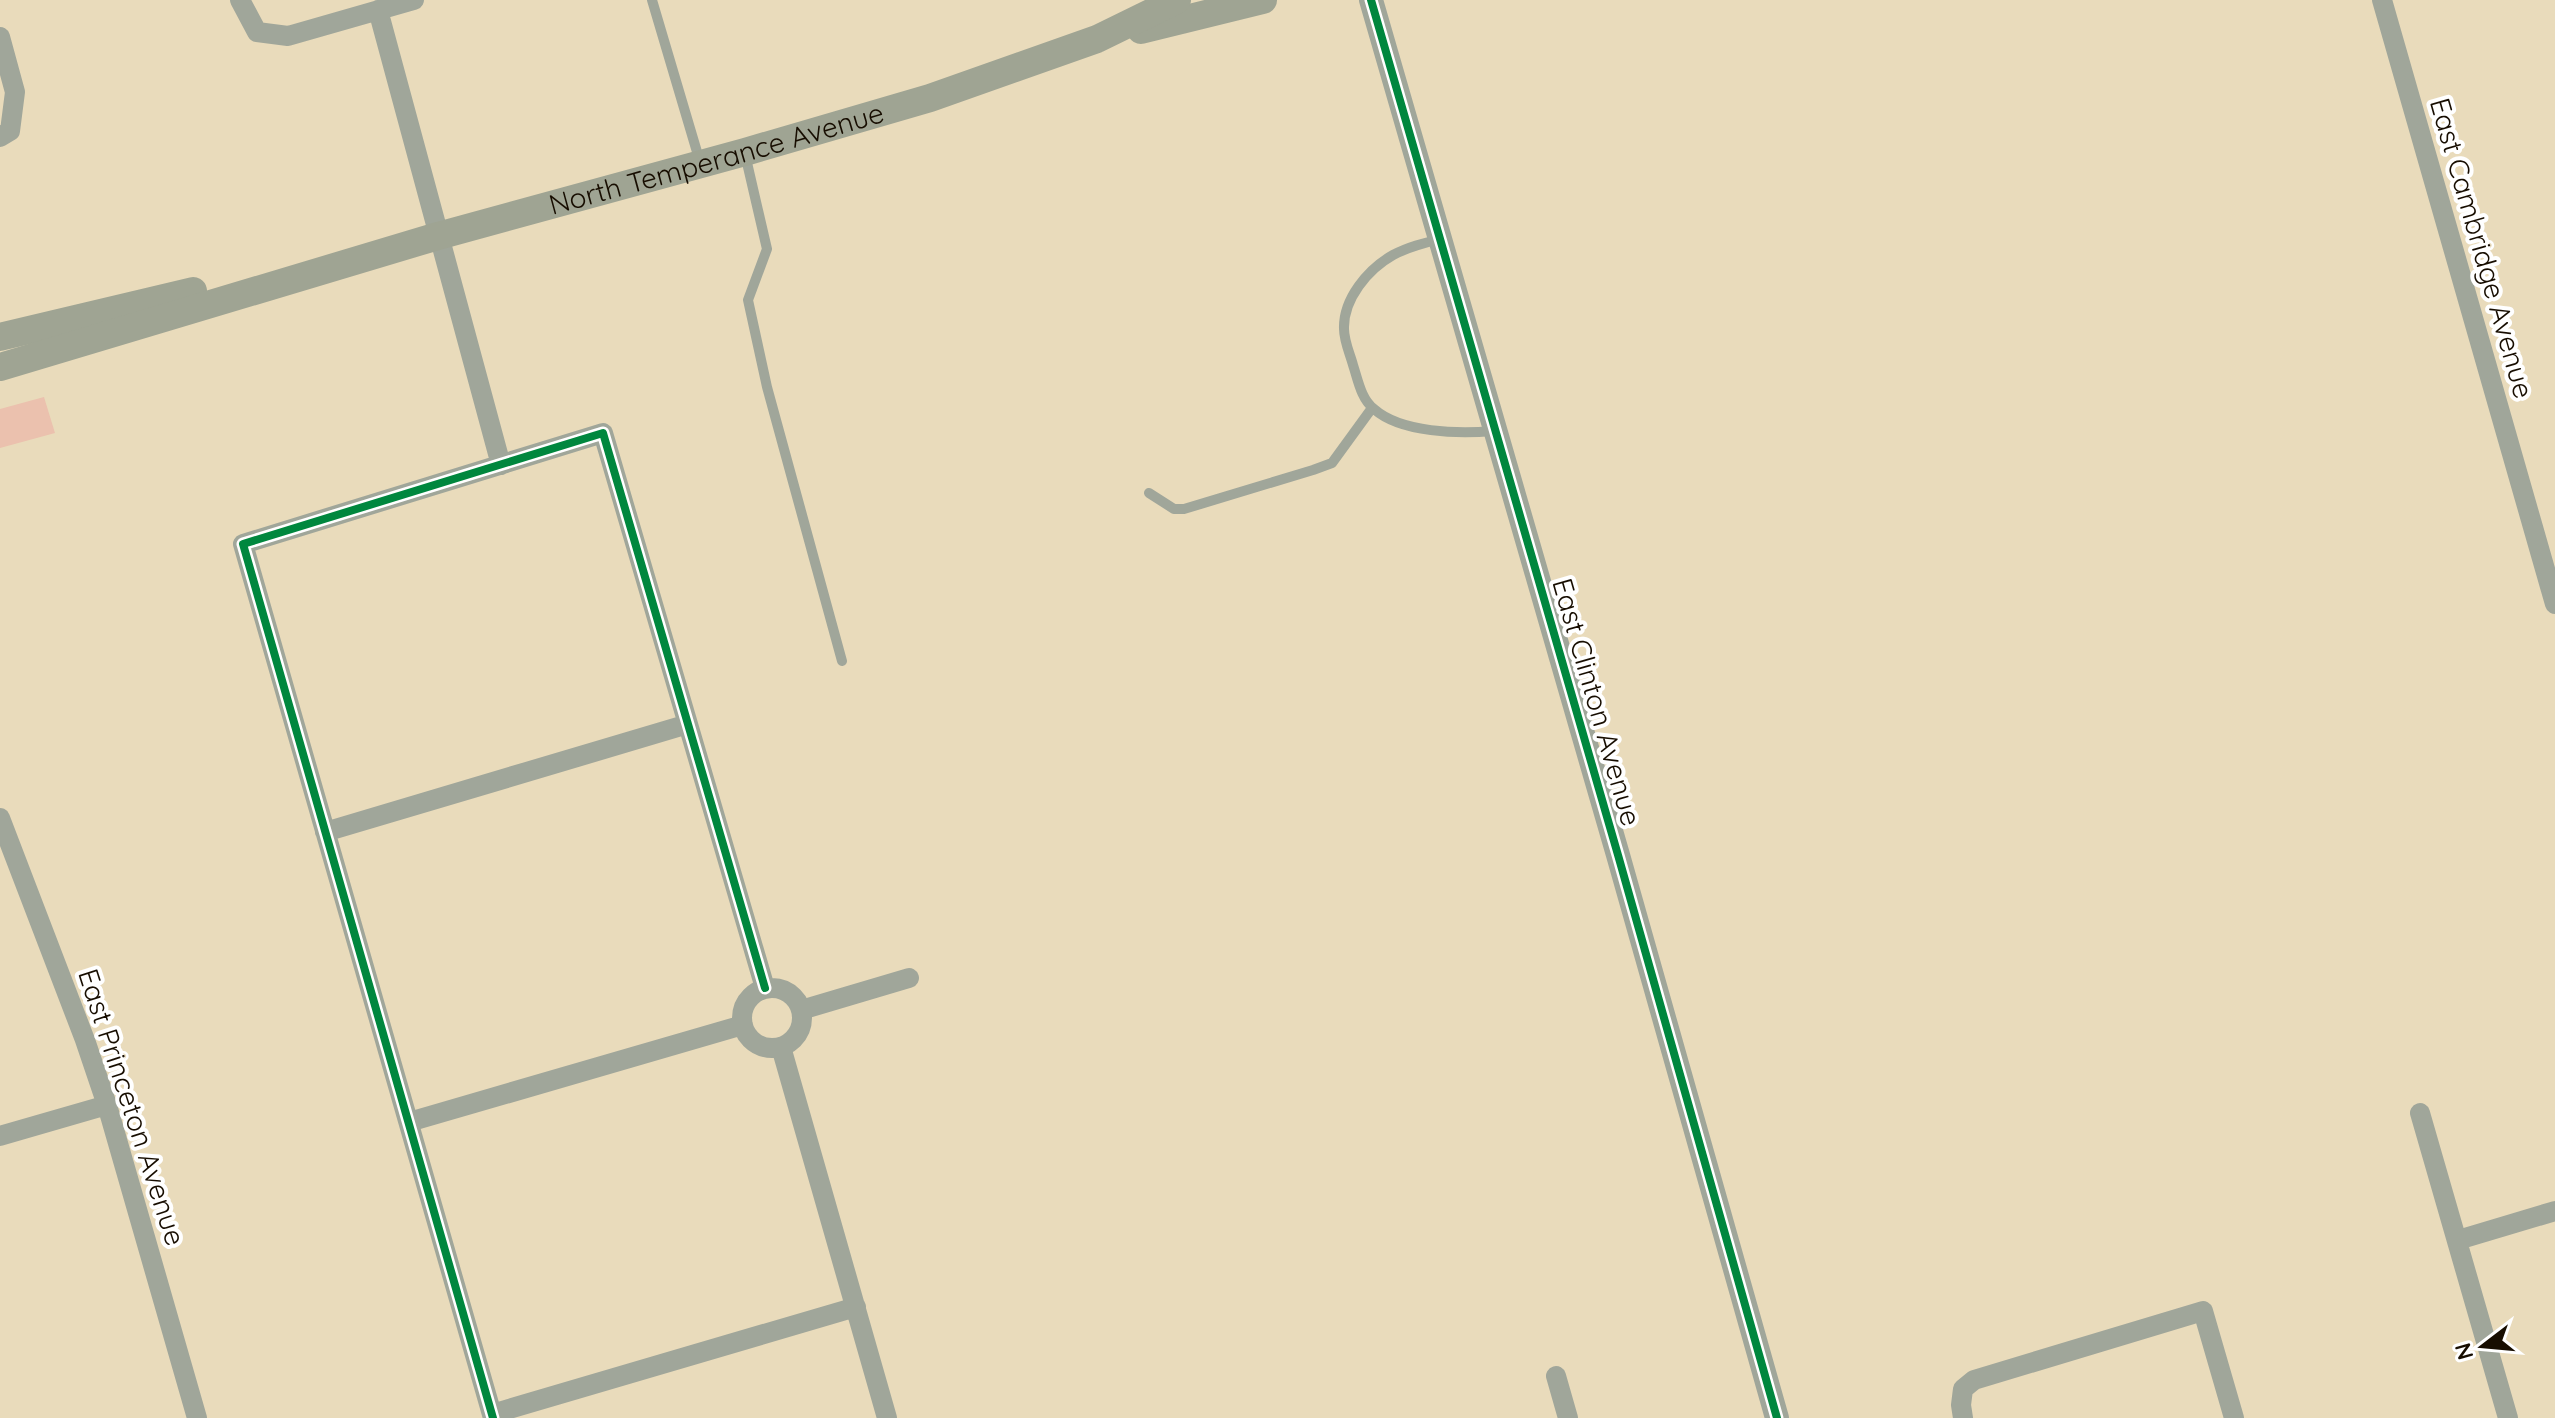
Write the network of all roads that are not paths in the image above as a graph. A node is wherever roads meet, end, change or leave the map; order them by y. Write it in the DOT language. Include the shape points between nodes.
graph roads {
  1 [pos="240,0"];
  2 [pos="414,0"];
  3 [pos="652,0"];
  4 [pos="1177,0"];
  5 [pos="1263,0"];
  6 [pos="1371,0"];
  7 [pos="2382,0"];
  8 [pos="378,10"];
  9 [pos="0,37"];
  10 [pos="1097,39"];
  11 [pos="0,137"];
  12 [pos="745,152"];
  13 [pos="700,164"];
  14 [pos="438,236"];
  15 [pos="1440,239"];
  16 [pos="331,267"];
  17 [pos="0,337"];
  18 [pos="0,367"];
  19 [pos="1372,408"];
  20 [pos="1495,431"];
  21 [pos="501,465"];
  22 [pos="1149,493"];
  23 [pos="2555,604"];
  24 [pos="842,661"];
  25 [pos="688,724"];
  26 [pos="0,818"];
  27 [pos="325,832"];
  28 [pos="4,840"];
  29 [pos="909,978"];
  30 [pos="765,988"];
  31 [pos="801,1010"];
  32 [pos="743,1025"];
  33 [pos="781,1047"];
  34 [pos="107,1105"];
  35 [pos="2420,1113"];
  36 [pos="409,1122"];
  37 [pos="0,1136"];
  38 [pos="2555,1211"];
  39 [pos="2458,1240"];
  40 [pos="856,1307"];
  41 [pos="1556,1376"];
  42 [pos="492,1416"];
  43 [pos="197,1418"];
  44 [pos="887,1418"];
  45 [pos="1568,1418"];
  46 [pos="1777,1418"];
  47 [pos="1963,1418"];
  48 [pos="2234,1418"];
  49 [pos="2508,1418"];
  1 -- 8 [label="street" via="257,32 288,36"];
  2 -- 8 [label="street"];
  3 -- 13 [label="lane"];
  4 -- 10 [label="main road, North Temperance Avenue"];
  5 -- 10 [label="main road, North Temperance Avenue"];
  6 -- 15 [label="street, East Clinton Avenue"];
  7 -- 23 [label="street, East Cambridge Avenue"];
  8 -- 14 [label="street"];
  9 -- 11 [label="street" via="15,92 10,131"];
  10 -- 12 [label="main road, North Temperance Avenue" via="930,98"];
  12 -- 13 [label="main road, North Temperance Avenue"];
  12 -- 24 [label="lane" via="767,249 748,300"];
  13 -- 14 [label="main road, North Temperance Avenue"];
  14 -- 16 [label="main road, North Temperance Avenue"];
  14 -- 21 [label="street"];
  15 -- 19 [label="lane" via="1390,256 1360,284 1346,311 1345,338"];
  15 -- 20 [label="street, East Clinton Avenue"];
  16 -- 17 [label="main road, North Temperance Avenue" via="201,289"];
  16 -- 18 [label="main road, North Temperance Avenue"];
  19 -- 20 [label="lane" via="1436,432"];
  19 -- 22 [label="lane" via="1332,463 1184,509 1174,509"];
  20 -- 46 [label="street, East Clinton Avenue"];
  21 -- 25 [label="street" via="603,433"];
  21 -- 27 [label="street" via="243,544"];
  25 -- 27 [label="street"];
  25 -- 30 [label="street"];
  26 -- 28 [label="street, East Princeton Avenue"];
  27 -- 36 [label="street"];
  28 -- 34 [label="street, East Princeton Avenue"];
  29 -- 31 [label="street"];
  30 -- 31 [label="street" via="783,990"];
  30 -- 32 [label="street" via="744,1006"];
  31 -- 33 [label="street" via="796,1037"];
  32 -- 33 [label="street" via="753,1041"];
  32 -- 36 [label="street"];
  33 -- 40 [label="street"];
  34 -- 37 [label="street"];
  34 -- 43 [label="street, East Princeton Avenue"];
  35 -- 39 [label="street"];
  36 -- 42 [label="street"];
  38 -- 39 [label="street"];
  39 -- 49 [label="street"];
  40 -- 42 [label="street"];
  40 -- 44 [label="street"];
  41 -- 45 [label="street"];
  47 -- 48 [label="street" via="1963,1389 1974,1380 2203,1311"];
}
